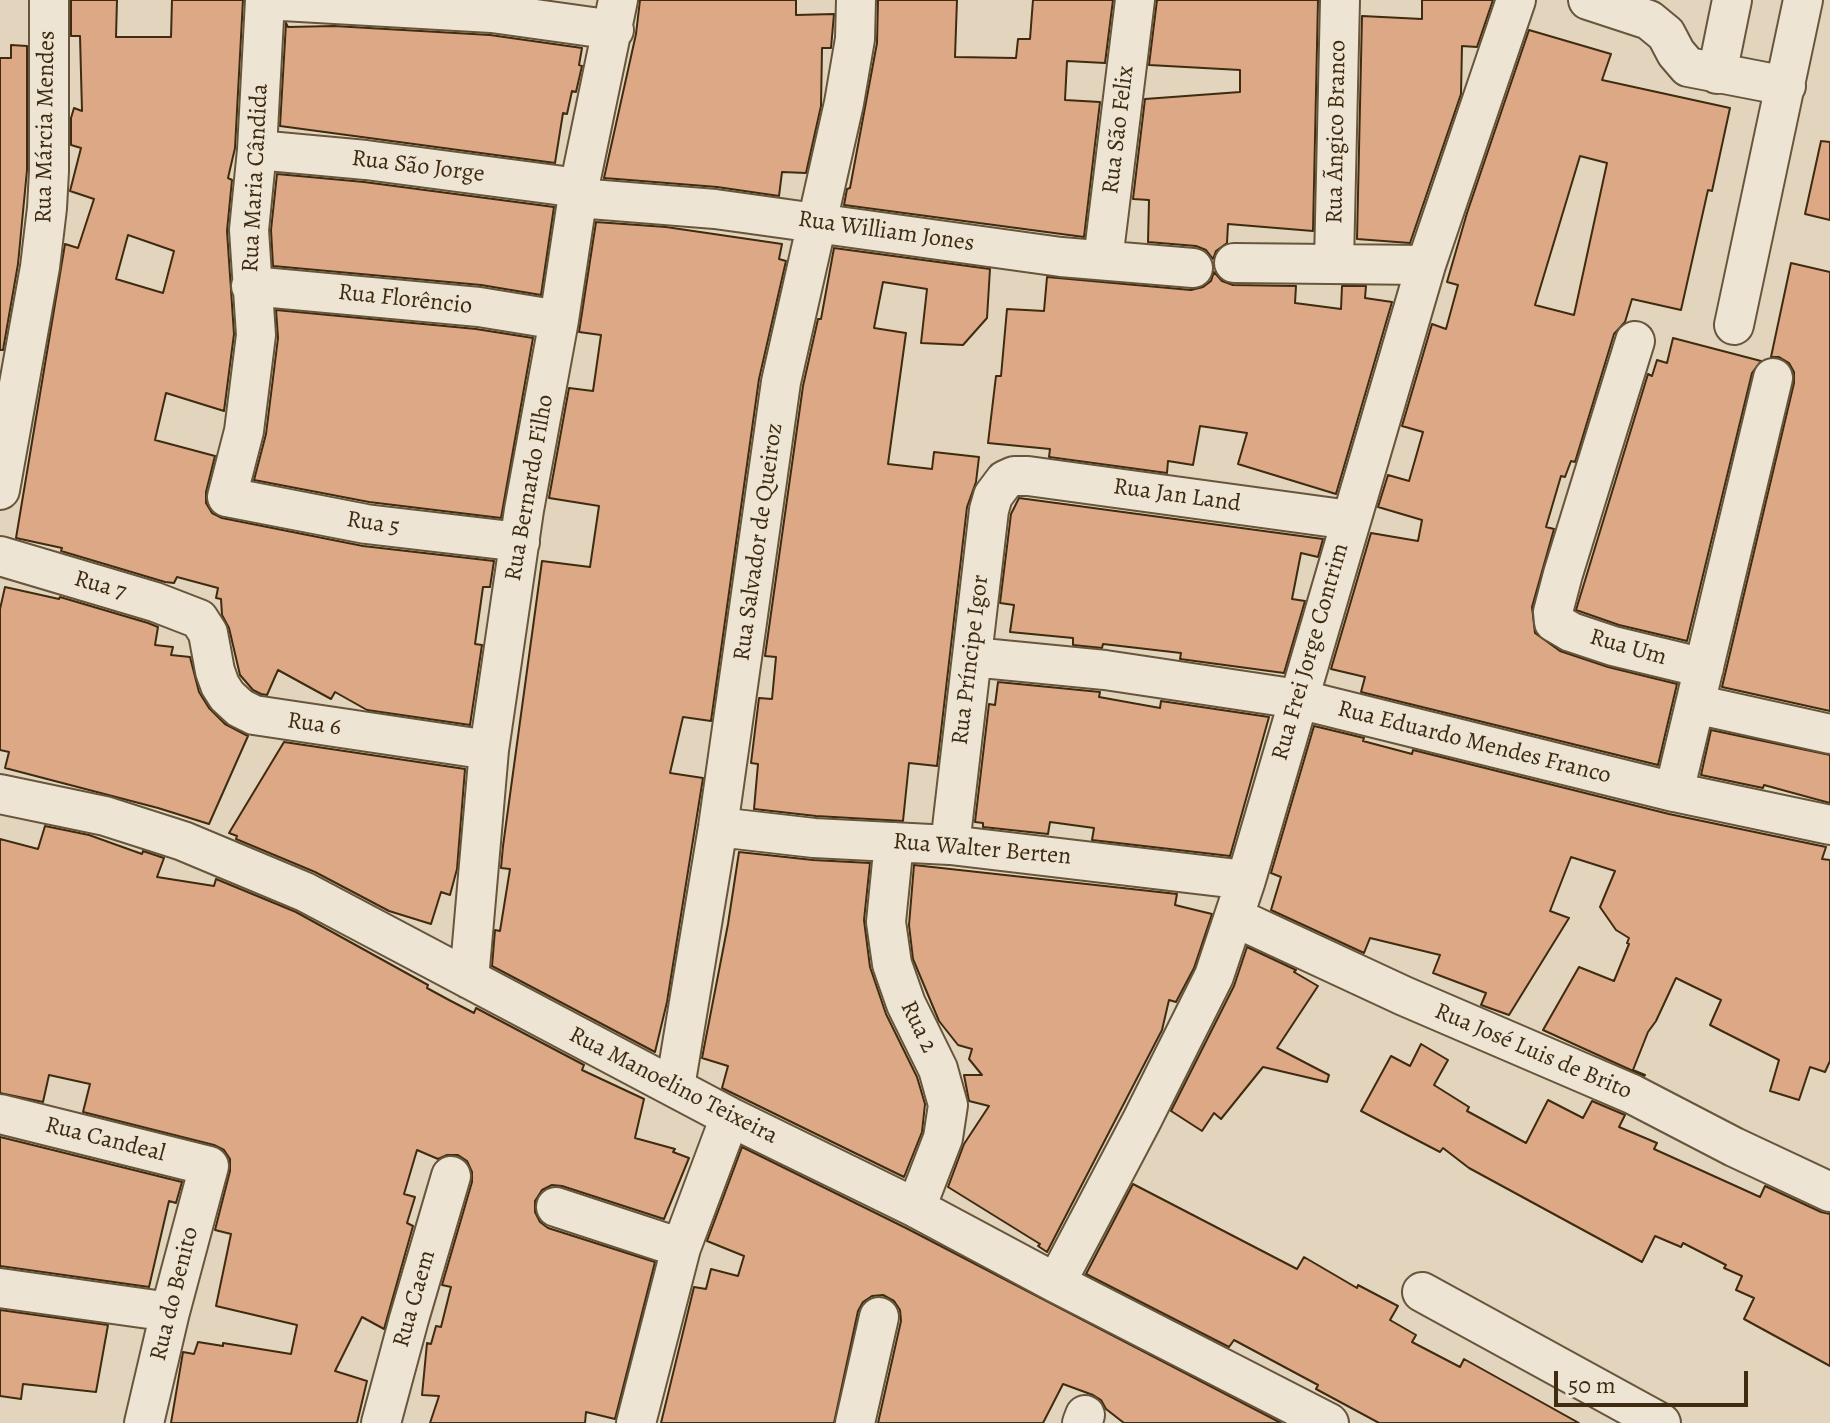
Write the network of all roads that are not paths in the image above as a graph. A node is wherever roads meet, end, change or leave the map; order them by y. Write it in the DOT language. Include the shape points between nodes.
graph roads {
  1 [pos="49,0"];
  2 [pos="265,0"];
  3 [pos="856,0"];
  4 [pos="1135,0"];
  5 [pos="1340,0"];
  6 [pos="1516,0"];
  7 [pos="1588,0"];
  8 [pos="1732,0"];
  9 [pos="1803,0"];
  10 [pos="616,15"];
  11 [pos="1717,74"];
  12 [pos="1786,86"];
  13 [pos="257,150"];
  14 [pos="578,193"];
  15 [pos="817,222"];
  16 [pos="1103,260"];
  17 [pos="1234,263"];
  18 [pos="1334,263"];
  19 [pos="1426,265"];
  20 [pos="1193,268"];
  21 [pos="251,286"];
  22 [pos="559,320"];
  23 [pos="1734,325"];
  24 [pos="1635,341"];
  25 [pos="1773,378"];
  26 [pos="1005,480"];
  27 [pos="0,490"];
  28 [pos="227,497"];
  29 [pos="1350,520"];
  30 [pos="520,542"];
  31 [pos="0,556"];
  32 [pos="199,619"];
  33 [pos="972,657"];
  34 [pos="1704,668"];
  35 [pos="1298,699"];
  36 [pos="1695,704"];
  37 [pos="1830,734"];
  38 [pos="489,750"];
  39 [pos="1674,792"];
  40 [pos="0,794"];
  41 [pos="1830,825"];
  42 [pos="718,827"];
  43 [pos="894,842"];
  44 [pos="950,845"];
  45 [pos="1246,880"];
  46 [pos="1234,917"];
  47 [pos="469,979"];
  48 [pos="675,1087"];
  49 [pos="0,1114"];
  50 [pos="730,1117"];
  51 [pos="209,1166"];
  52 [pos="451,1176"];
  53 [pos="1830,1192"];
  54 [pos="556,1207"];
  55 [pos="916,1208"];
  56 [pos="681,1248"];
  57 [pos="1056,1283"];
  58 [pos="0,1288"];
  59 [pos="1422,1292"];
  60 [pos="170,1312"];
  61 [pos="879,1317"];
  62 [pos="144,1423"];
  63 [pos="381,1423"];
  64 [pos="636,1423"];
  65 [pos="855,1423"];
  66 [pos="1329,1423"];
  67 [pos="1661,1423"];
  1 -- 27 [label="street, Rua Márcia Mendes" via="47,208"];
  2 -- 10 [label="street"];
  2 -- 13 [label="street, Rua Maria Cândida"];
  3 -- 15 [label="street, Rua Salvador de Queiroz" via="851,65"];
  4 -- 16 [label="street, Rua São Felix"];
  5 -- 18 [label="street, Rua Ãngico Branco"];
  6 -- 19 [label="street, Rua Frei Jorge Contrim"];
  7 -- 11 [label="street" via="1649,20 1666,34 1688,67"];
  8 -- 11 [label="street"];
  9 -- 12 [label="street"];
  10 -- 14 [label="street, Rua Bernardo Filho"];
  11 -- 12 [label="street"];
  12 -- 23 [label="street"];
  13 -- 14 [label="street, Rua São Jorge" via="381,161"];
  13 -- 21 [label="street, Rua Maria Cândida" via="249,230"];
  14 -- 15 [label="street, Rua William Jones"];
  14 -- 22 [label="street, Rua Bernardo Filho"];
  15 -- 16 [label="street, Rua William Jones"];
  15 -- 42 [label="street, Rua Salvador de Queiroz" via="781,382"];
  16 -- 20 [label="street, Rua William Jones"];
  17 -- 18 [label="street"];
  18 -- 19 [label="street"];
  19 -- 29 [label="street, Rua Frei Jorge Contrim"];
  21 -- 22 [label="street, Rua Florêncio" via="479,307"];
  21 -- 28 [label="street, Rua Maria Cândida" via="253,366"];
  22 -- 30 [label="street, Rua Bernardo Filho"];
  24 -- 34 [label="street, Rua Um" via="1563,574 1554,622 1613,646"];
  25 -- 34 [label="street"];
  26 -- 29 [label="street, Rua Jan Land" via="1028,476"];
  26 -- 33 [label="street, Rua Príncipe Igor" via="989,510"];
  28 -- 30 [label="street, Rua 5" via="366,524"];
  29 -- 35 [label="street, Rua Frei Jorge Contrim"];
  30 -- 38 [label="street, Rua Bernardo Filho"];
  31 -- 32 [label="street, Rua 7"];
  32 -- 38 [label="street, Rua 6" via="208,633 220,685 240,708 254,715"];
  33 -- 35 [label="street, Rua Eduardo Mendes Franco" via="1105,670"];
  33 -- 44 [label="street, Rua Príncipe Igor"];
  34 -- 36 [label="street"];
  35 -- 39 [label="street, Rua Eduardo Mendes Franco"];
  35 -- 45 [label="street, Rua Frei Jorge Contrim"];
  36 -- 37 [label="street"];
  36 -- 39 [label="street"];
  38 -- 47 [label="street, Rua Bernardo Filho"];
  39 -- 41 [label="street, Rua Eduardo Mendes Franco"];
  40 -- 47 [label="street, Rua Manoelino Teixeira" via="105,816 183,841 305,892"];
  42 -- 43 [label="street, Rua Walter Berten"];
  42 -- 48 [label="street, Rua Salvador de Queiroz"];
  43 -- 44 [label="street, Rua Walter Berten"];
  43 -- 55 [label="street, Rua 2" via="886,922 892,964 948,1105 943,1138"];
  44 -- 45 [label="street, Rua Walter Berten"];
  45 -- 46 [label="street, Rua Frei Jorge Contrim"];
  46 -- 53 [label="street, Rua José Luis de Brito" via="1632,1094"];
  46 -- 57 [label="street, Rua Frei Jorge Contrim" via="1190,1027"];
  47 -- 48 [label="street, Rua Manoelino Teixeira"];
  48 -- 50 [label="street, Rua Manoelino Teixeira"];
  49 -- 51 [label="street, Rua Candeal"];
  50 -- 55 [label="street, Rua Manoelino Teixeira"];
  50 -- 56 [label="street"];
  51 -- 60 [label="street, Rua do Benito"];
  52 -- 63 [label="street, Rua Caem"];
  54 -- 56 [label="street"];
  55 -- 57 [label="street, Rua Manoelino Teixeira"];
  56 -- 64 [label="street"];
  57 -- 66 [label="street, Rua Manoelino Teixeira"];
  58 -- 60 [label="street"];
  59 -- 67 [label="street"];
  60 -- 62 [label="street, Rua do Benito"];
  61 -- 65 [label="street"];
}
